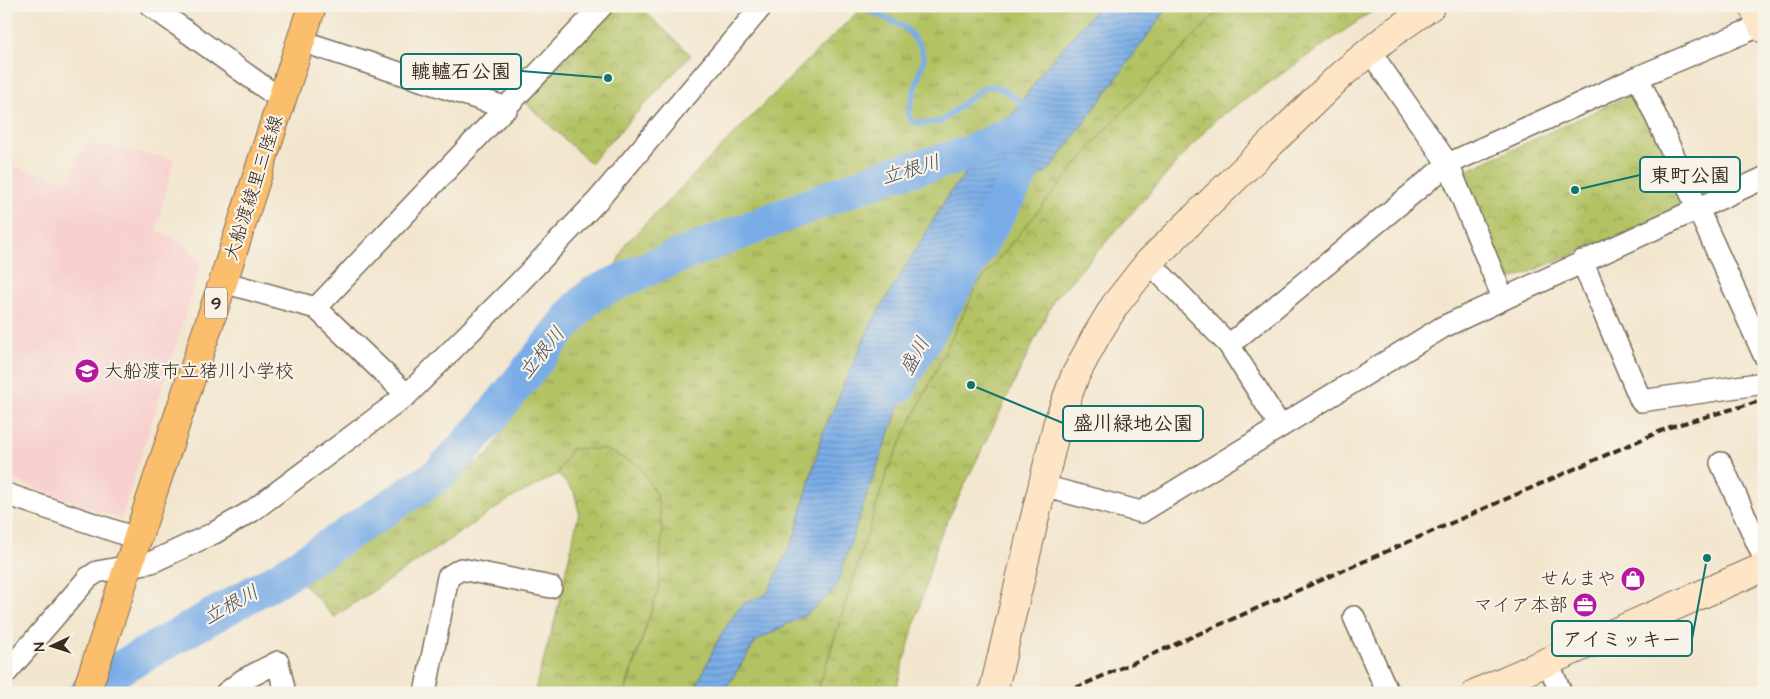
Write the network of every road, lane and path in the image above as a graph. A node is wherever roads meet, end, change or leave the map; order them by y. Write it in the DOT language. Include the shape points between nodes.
graph roads {
  1 [pos="151,6"];
  2 [pos="312,6"];
  3 [pos="602,6"];
  4 [pos="762,6"];
  5 [pos="1431,6"];
  6 [pos="1761,21"];
  7 [pos="301,41"];
  8 [pos="1369,50"];
  9 [pos="1638,77"];
  10 [pos="282,100"];
  11 [pos="506,108"];
  12 [pos="1448,164"];
  13 [pos="1764,178"];
  14 [pos="1697,209"];
  15 [pos="1149,262"];
  16 [pos="1582,262"];
  17 [pos="223,282"];
  18 [pos="1503,298"];
  19 [pos="316,308"];
  20 [pos="1229,345"];
  21 [pos="1764,355"];
  22 [pos="1764,383"];
  23 [pos="406,395"];
  24 [pos="1280,426"];
  25 [pos="1720,463"];
  26 [pos="1043,486"];
  27 [pos="6,494"];
  28 [pos="138,539"];
  29 [pos="1764,558"];
  30 [pos="129,566"];
  31 [pos="1764,568"];
  32 [pos="551,587"];
  33 [pos="1354,616"];
  34 [pos="1547,660"];
  35 [pos="6,673"];
  36 [pos="86,693"];
  37 [pos="226,693"];
  38 [pos="285,693"];
  39 [pos="425,693"];
  40 [pos="993,693"];
  41 [pos="1388,693"];
  42 [pos="1476,693"];
  43 [pos="1561,693"];
  1 -- 10 [label="street"];
  2 -- 7 [label="main road, 大船渡綾里三陸線 / 9"];
  3 -- 11 [label="street"];
  4 -- 23 [label="street" via="598,200"];
  5 -- 8 [label="street"];
  6 -- 9 [label="street"];
  7 -- 10 [label="main road, 大船渡綾里三陸線 / 9"];
  7 -- 11 [label="street"];
  8 -- 12 [label="street"];
  8 -- 15 [label="street" via="1334,80"];
  9 -- 12 [label="street"];
  9 -- 14 [label="street"];
  10 -- 17 [label="main road, 大船渡綾里三陸線 / 9"];
  11 -- 19 [label="street"];
  12 -- 18 [label="street"];
  12 -- 20 [label="street"];
  13 -- 14 [label="street"];
  14 -- 16 [label="street"];
  14 -- 21 [label="street"];
  15 -- 20 [label="street"];
  15 -- 26 [label="street" via="1115,305 1075,376 1057,425"];
  16 -- 18 [label="street"];
  16 -- 22 [label="street" via="1641,401"];
  17 -- 19 [label="street"];
  17 -- 28 [label="main road, 大船渡綾里三陸線 / 9"];
  18 -- 24 [label="street" via="1443,326"];
  19 -- 23 [label="street"];
  20 -- 24 [label="street"];
  23 -- 30 [label="street" via="252,511 152,562"];
  24 -- 26 [label="street" via="1141,512"];
  25 -- 29 [label="street"];
  26 -- 40 [label="street"];
  27 -- 28 [label="street"];
  28 -- 30 [label="main road, 大船渡綾里三陸線 / 9"];
  30 -- 35 [label="street" via="97,572 88,578"];
  30 -- 36 [label="main road, 大船渡綾里三陸線 / 9"];
  31 -- 34 [label="street"];
  32 -- 39 [label="street" via="461,569 448,577"];
  33 -- 41 [label="street"];
  34 -- 42 [label="street"];
  34 -- 43 [label="street"];
  37 -- 38 [label="street" via="278,662"];
}
